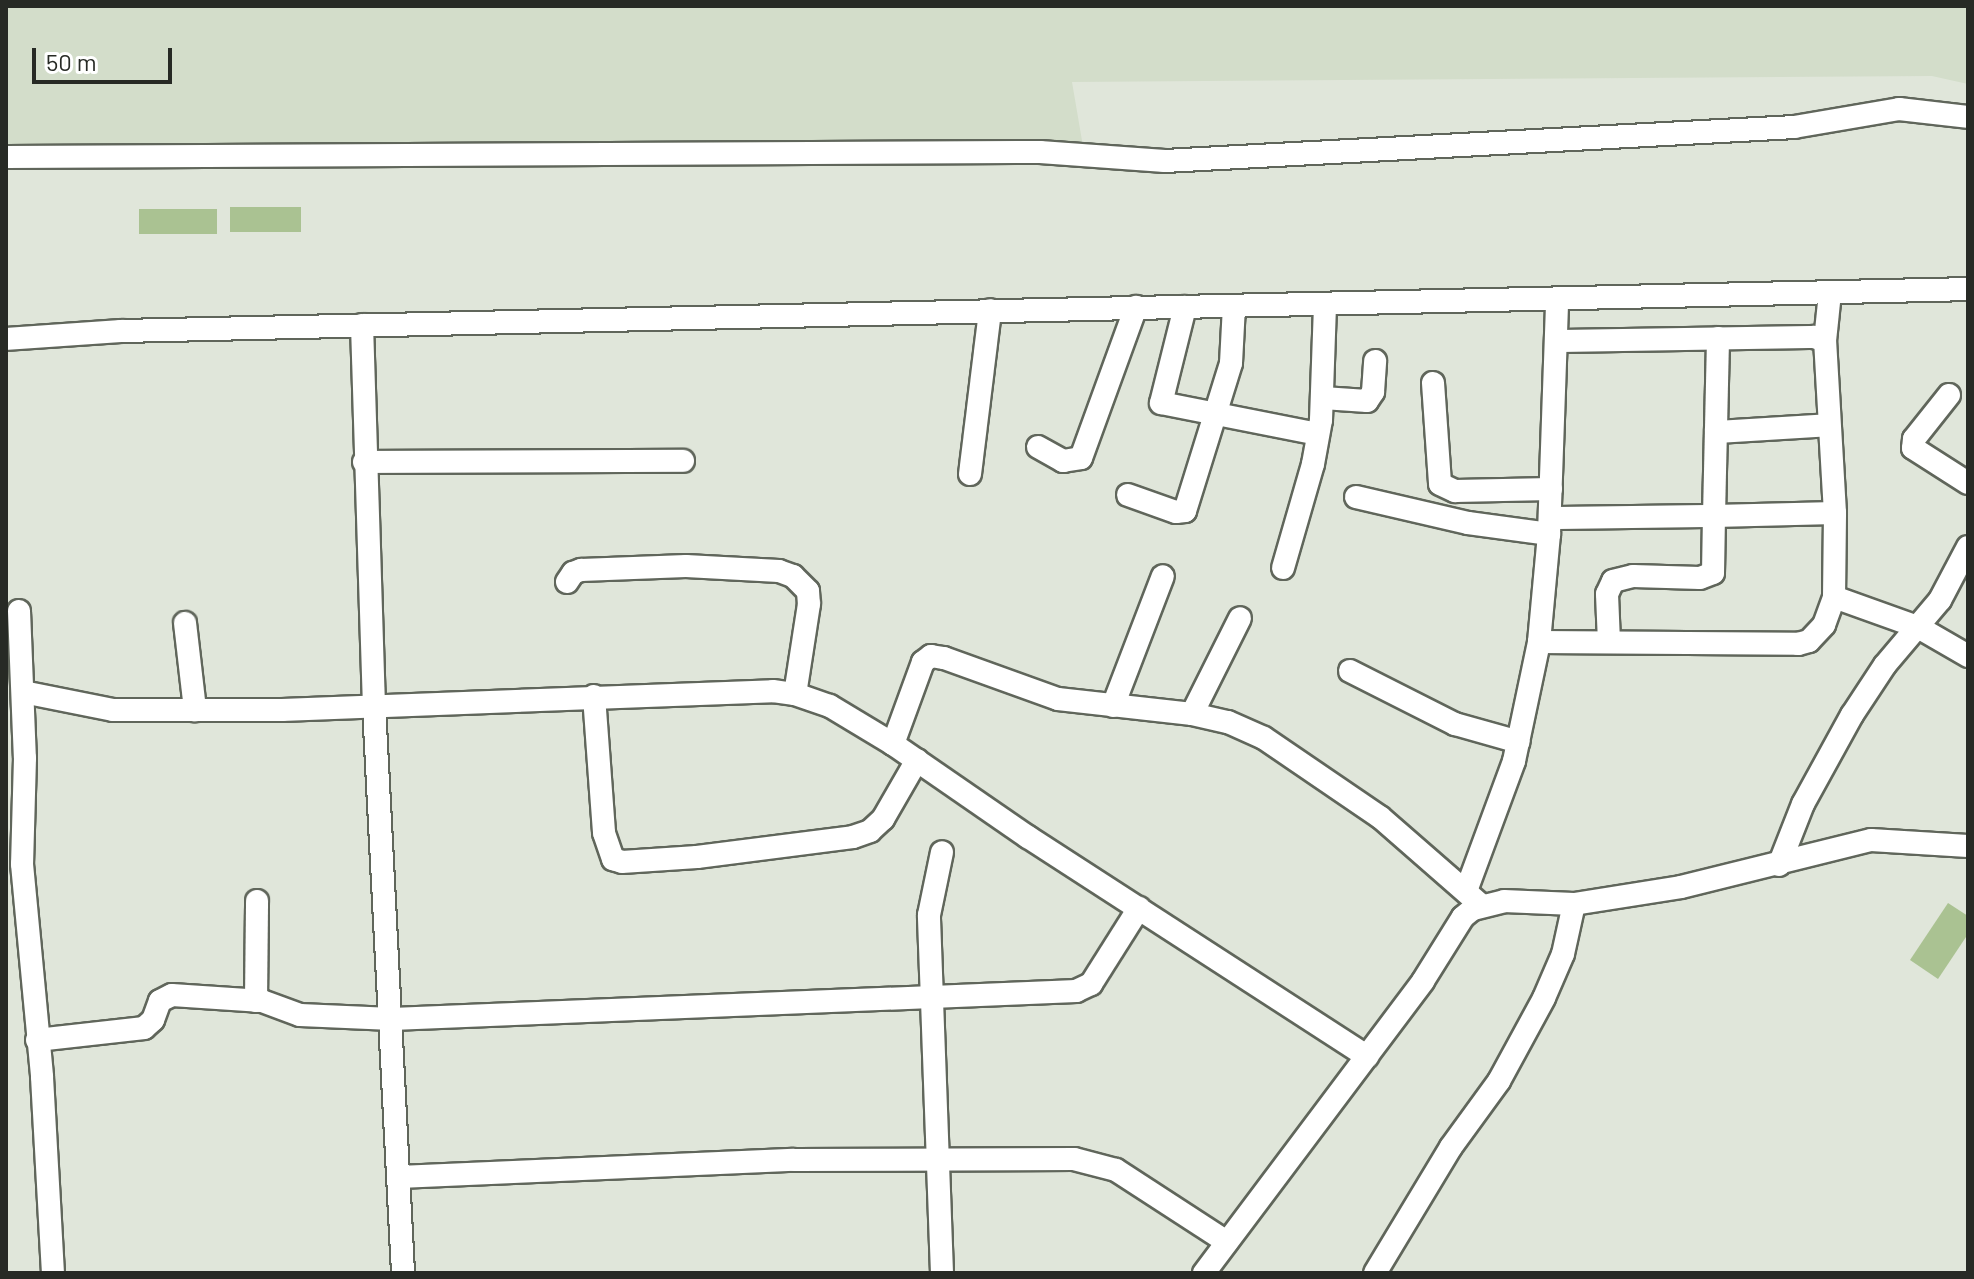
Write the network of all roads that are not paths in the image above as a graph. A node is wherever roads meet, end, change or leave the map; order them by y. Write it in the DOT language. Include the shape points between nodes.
graph roads {
  1 [pos="1968,117"];
  2 [pos="6,157"];
  3 [pos="1968,289"];
  4 [pos="1830,293"];
  5 [pos="1557,300"];
  6 [pos="1325,304"];
  7 [pos="1234,306"];
  8 [pos="1136,307"];
  9 [pos="1185,307"];
  10 [pos="990,310"];
  11 [pos="362,325"];
  12 [pos="1718,338"];
  13 [pos="6,339"];
  14 [pos="1556,341"];
  15 [pos="1825,341"];
  16 [pos="1375,361"];
  17 [pos="1433,383"];
  18 [pos="1949,395"];
  19 [pos="1323,398"];
  20 [pos="1214,416"];
  21 [pos="1829,425"];
  22 [pos="1716,432"];
  23 [pos="1318,434"];
  24 [pos="1038,447"];
  25 [pos="683,461"];
  26 [pos="364,462"];
  27 [pos="970,474"];
  28 [pos="1968,483"];
  29 [pos="1551,489"];
  30 [pos="1128,495"];
  31 [pos="1356,497"];
  32 [pos="1835,513"];
  33 [pos="1714,516"];
  34 [pos="1550,526"];
  35 [pos="1968,547"];
  36 [pos="1283,568"];
  37 [pos="1163,576"];
  38 [pos="567,582"];
  39 [pos="1834,597"];
  40 [pos="19,611"];
  41 [pos="1240,618"];
  42 [pos="185,623"];
  43 [pos="1918,627"];
  44 [pos="1539,642"];
  45 [pos="1609,642"];
  46 [pos="1968,656"];
  47 [pos="1350,671"];
  48 [pos="23,692"];
  49 [pos="795,694"];
  50 [pos="594,696"];
  51 [pos="374,706"];
  52 [pos="1113,706"];
  53 [pos="195,710"];
  54 [pos="1192,714"];
  55 [pos="1519,742"];
  56 [pos="893,744"];
  57 [pos="917,760"];
  58 [pos="1968,846"];
  59 [pos="942,852"];
  60 [pos="1779,865"];
  61 [pos="1474,898"];
  62 [pos="257,901"];
  63 [pos="1574,904"];
  64 [pos="1139,908"];
  65 [pos="934,996"];
  66 [pos="256,1001"];
  67 [pos="392,1019"];
  68 [pos="37,1040"];
  69 [pos="1367,1056"];
  70 [pos="938,1157"];
  71 [pos="399,1177"];
  72 [pos="1227,1242"];
  73 [pos="53,1273"];
  74 [pos="403,1273"];
  75 [pos="942,1273"];
  76 [pos="1204,1273"];
  77 [pos="1375,1273"];
  1 -- 2 [label="street" via="1899,109 1794,127 1165,161 1040,152"];
  3 -- 4 [label="street"];
  4 -- 5 [label="street"];
  4 -- 15 [label="street"];
  5 -- 6 [label="street"];
  5 -- 14 [label="street"];
  6 -- 7 [label="street"];
  6 -- 19 [label="street"];
  7 -- 9 [label="street"];
  7 -- 20 [label="street" via="1233,348"];
  8 -- 9 [label="street"];
  8 -- 10 [label="street"];
  8 -- 24 [label="street" via="1081,458 1063,461"];
  9 -- 20 [label="street" via="1161,403"];
  10 -- 11 [label="street"];
  10 -- 27 [label="street"];
  11 -- 13 [label="street"];
  11 -- 26 [label="street"];
  12 -- 14 [label="street"];
  12 -- 15 [label="street"];
  12 -- 22 [label="street"];
  14 -- 29 [label="street"];
  15 -- 21 [label="street"];
  16 -- 19 [label="street" via="1373,392 1367,401"];
  17 -- 29 [label="street" via="1440,484 1455,491"];
  18 -- 28 [label="street" via="1914,439 1913,448"];
  19 -- 23 [label="street"];
  20 -- 23 [label="street"];
  20 -- 30 [label="street" via="1185,511"];
  21 -- 22 [label="street"];
  21 -- 32 [label="street"];
  22 -- 33 [label="street"];
  23 -- 36 [label="street"];
  25 -- 26 [label="street"];
  26 -- 51 [label="street"];
  29 -- 34 [label="street"];
  31 -- 34 [label="street" via="1468,523"];
  32 -- 33 [label="street"];
  32 -- 39 [label="street"];
  33 -- 34 [label="street"];
  33 -- 45 [label="street" via="1713,573 1613,581 1607,594"];
  34 -- 44 [label="street"];
  35 -- 43 [label="street" via="1951,583"];
  37 -- 52 [label="street"];
  38 -- 49 [label="street" via="581,570 686,566 793,576 808,591 809,604"];
  39 -- 43 [label="street"];
  39 -- 45 [label="street" via="1824,625 1809,641 1798,644"];
  40 -- 48 [label="street"];
  41 -- 54 [label="street"];
  42 -- 53 [label="street"];
  43 -- 46 [label="street"];
  43 -- 60 [label="street" via="1852,715 1803,804"];
  44 -- 45 [label="street"];
  44 -- 55 [label="street"];
  47 -- 55 [label="street" via="1455,724"];
  48 -- 53 [label="street" via="113,710"];
  48 -- 68 [label="street" via="22,864"];
  49 -- 50 [label="street"];
  49 -- 56 [label="street" via="830,706"];
  50 -- 51 [label="street"];
  50 -- 57 [label="street" via="604,833 613,859 622,862 853,837 883,819"];
  51 -- 53 [label="street"];
  51 -- 67 [label="street"];
  52 -- 54 [label="street"];
  52 -- 56 [label="street" via="1058,699 931,656 923,662"];
  54 -- 61 [label="street" via="1245,729 1310,767 1380,817"];
  55 -- 61 [label="street"];
  56 -- 57 [label="street"];
  57 -- 64 [label="street"];
  58 -- 60 [label="street" via="1871,840"];
  59 -- 65 [label="street" via="929,915"];
  60 -- 63 [label="street"];
  61 -- 63 [label="street"];
  61 -- 69 [label="street" via="1423,981"];
  62 -- 66 [label="street"];
  63 -- 77 [label="street" via="1563,954 1507,1067"];
  64 -- 65 [label="street" via="1091,984 1076,991"];
  64 -- 69 [label="street"];
  65 -- 67 [label="street"];
  65 -- 70 [label="street"];
  66 -- 67 [label="street" via="300,1015"];
  66 -- 68 [label="street" via="168,996 144,1028"];
  67 -- 71 [label="street"];
  68 -- 73 [label="street"];
  69 -- 72 [label="street"];
  70 -- 71 [label="street"];
  70 -- 72 [label="street" via="1101,1164 1135,1180"];
  70 -- 75 [label="street"];
  71 -- 74 [label="street"];
  72 -- 76 [label="street"];
}
